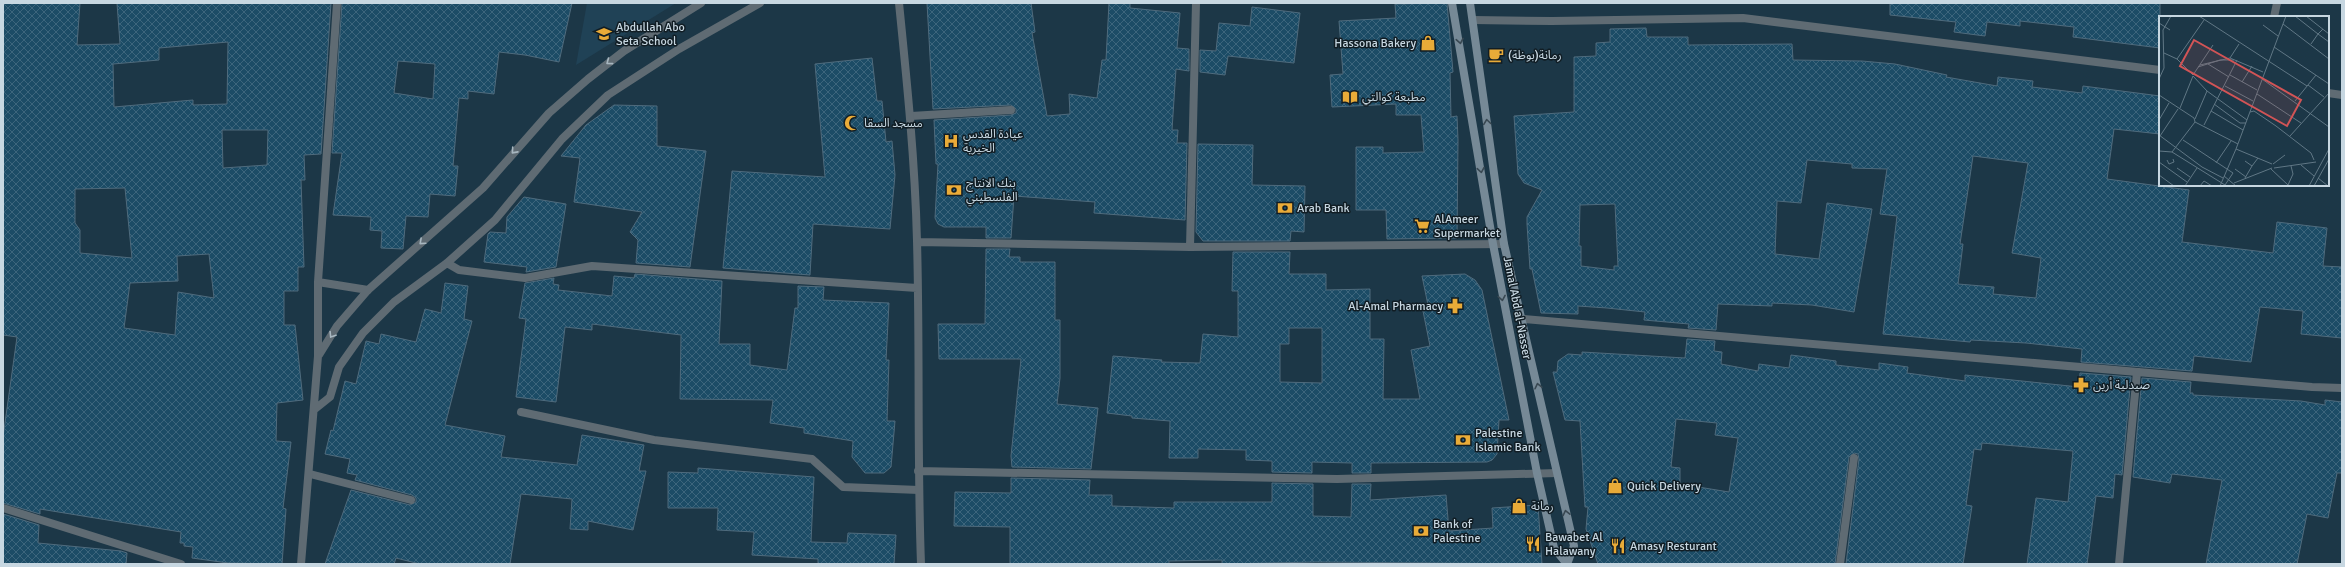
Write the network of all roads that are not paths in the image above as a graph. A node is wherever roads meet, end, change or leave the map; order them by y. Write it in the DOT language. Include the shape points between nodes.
graph roads {
  1 [pos="337,3"];
  2 [pos="701,3"];
  3 [pos="760,3"];
  4 [pos="899,3"];
  5 [pos="1196,3"];
  6 [pos="1452,3"];
  7 [pos="1470,3"];
  8 [pos="2277,3"];
  9 [pos="2274,16"];
  10 [pos="1473,20"];
  11 [pos="2159,70"];
  12 [pos="2329,93"];
  13 [pos="2342,95"];
  14 [pos="1012,110"];
  15 [pos="911,116"];
  16 [pos="917,242"];
  17 [pos="1493,244"];
  18 [pos="1504,244"];
  19 [pos="1190,247"];
  20 [pos="447,263"];
  21 [pos="318,282"];
  22 [pos="917,288"];
  23 [pos="368,290"];
  24 [pos="1523,319"];
  25 [pos="318,356"];
  26 [pos="2137,372"];
  27 [pos="2342,388"];
  28 [pos="315,410"];
  29 [pos="521,412"];
  30 [pos="1854,458"];
  31 [pos="918,471"];
  32 [pos="1538,473"];
  33 [pos="1557,473"];
  34 [pos="310,474"];
  35 [pos="919,490"];
  36 [pos="411,500"];
  37 [pos="3,508"];
  38 [pos="181,564"];
  39 [pos="301,564"];
  40 [pos="921,564"];
  41 [pos="1567,564"];
  42 [pos="1840,564"];
  43 [pos="2119,564"];
  1 -- 21 [label="street"];
  2 -- 23 [label="street, one-way" via="624,51 588,79 549,113 483,188"];
  3 -- 20 [label="street" via="679,49 608,95 562,139 495,220"];
  4 -- 15 [label="street"];
  5 -- 19 [label="street"];
  6 -- 17 [label="main road, Jamal Abd al-Nasser, one-way"];
  7 -- 10 [label="main road, Jamal Abd al-Nasser"];
  8 -- 9 [label="street"];
  10 -- 11 [label="street" via="1743,18"];
  18 -- 10 [label="main road, Jamal Abd al-Nasser, one-way"];
  12 -- 13 [label="street"];
  14 -- 15 [label="street"];
  15 -- 16 [label="street"];
  16 -- 19 [label="street"];
  16 -- 22 [label="street"];
  17 -- 18 [label="street"];
  17 -- 19 [label="street"];
  17 -- 32 [label="main road, Jamal Abd al-Nasser, one-way"];
  18 -- 24 [label="main road, Jamal Abd al-Nasser"];
  20 -- 22 [label="street" via="459,270 525,278 592,266"];
  20 -- 28 [label="street" via="394,302 363,333 340,367 330,397"];
  21 -- 23 [label="street"];
  21 -- 25 [label="street"];
  22 -- 31 [label="street"];
  23 -- 25 [label="street, one-way" via="337,326"];
  24 -- 26 [label="street" via="1719,338"];
  33 -- 24 [label="main road, Jamal Abd al-Nasser, one-way"];
  25 -- 28 [label="street"];
  26 -- 27 [label="street"];
  26 -- 43 [label="street"];
  28 -- 34 [label="street"];
  29 -- 35 [label="street" via="654,440 812,459 843,487"];
  30 -- 42 [label="street"];
  31 -- 32 [label="street" via="1337,479"];
  31 -- 35 [label="street"];
  32 -- 33 [label="street"];
  32 -- 41 [label="main road, Jamal Abd al-Nasser" via="1554,548"];
  41 -- 33 [label="main road, Jamal Abd al-Nasser, one-way" via="1574,546"];
  34 -- 36 [label="street"];
  34 -- 39 [label="street"];
  35 -- 40 [label="street"];
  37 -- 38 [label="street"];
}
